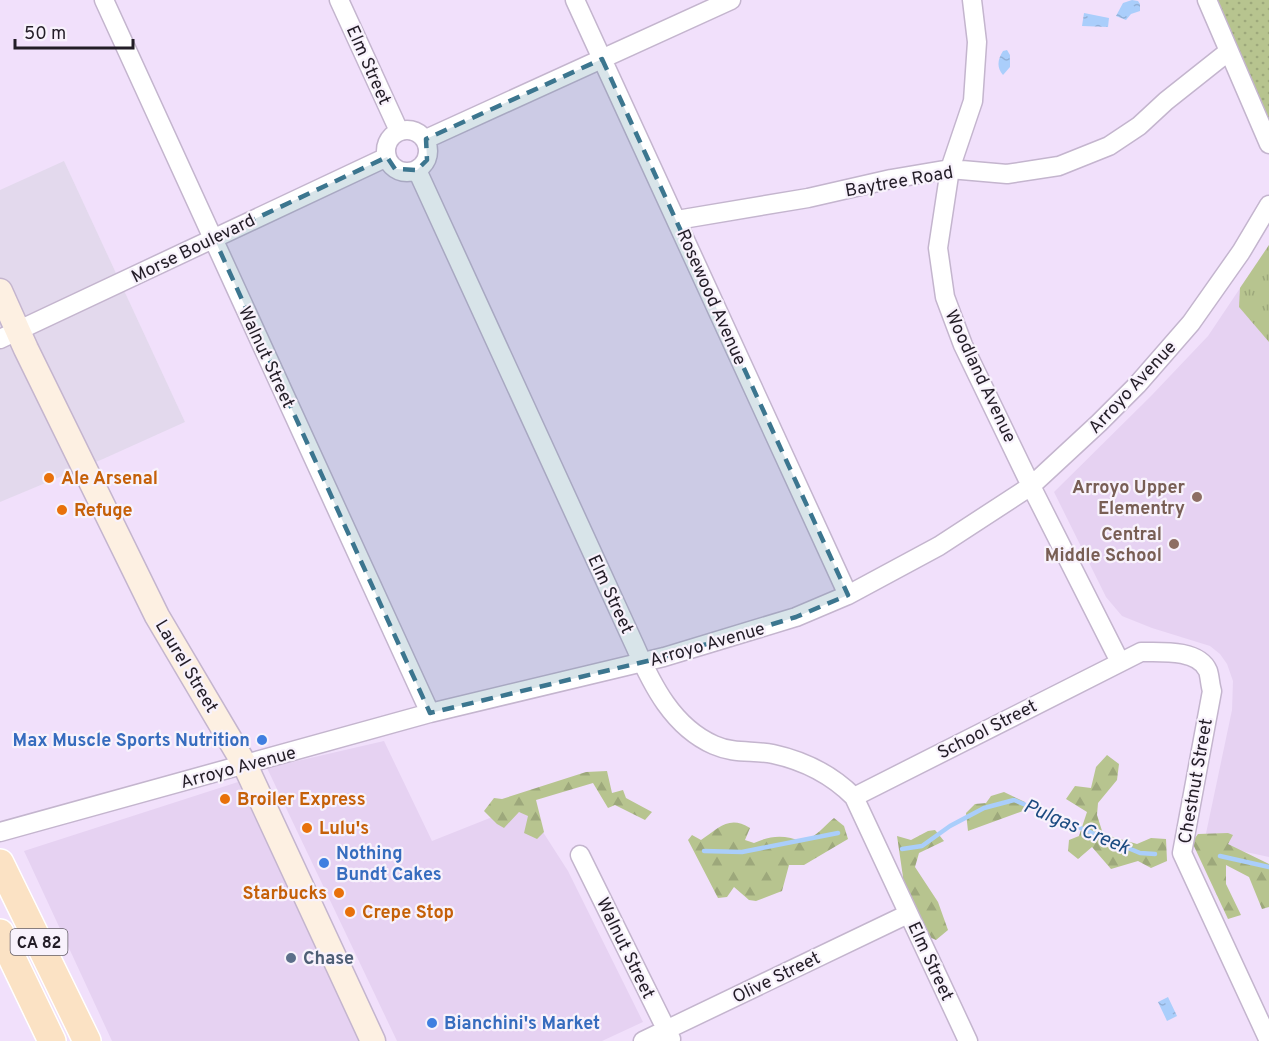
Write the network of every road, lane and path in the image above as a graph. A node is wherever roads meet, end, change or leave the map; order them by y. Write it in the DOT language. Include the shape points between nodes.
graph roads {
  1 [pos="105,0"];
  2 [pos="339,0"];
  3 [pos="575,0"];
  4 [pos="731,0"];
  5 [pos="972,0"];
  6 [pos="1207,0"];
  7 [pos="1229,51"];
  8 [pos="602,59"];
  9 [pos="399,131"];
  10 [pos="426,139"];
  11 [pos="1269,144"];
  12 [pos="387,157"];
  13 [pos="950,169"];
  14 [pos="417,170"];
  15 [pos="1269,205"];
  16 [pos="677,220"];
  17 [pos="214,238"];
  18 [pos="0,291"];
  19 [pos="9,335"];
  20 [pos="1031,486"];
  21 [pos="848,595"];
  22 [pos="642,662"];
  23 [pos="1120,662"];
  24 [pos="430,713"];
  25 [pos="245,765"];
  26 [pos="854,797"];
  27 [pos="0,832"];
  28 [pos="580,855"];
  29 [pos="0,863"];
  30 [pos="908,914"];
  31 [pos="0,933"];
  32 [pos="669,1035"];
  33 [pos="52,1041"];
  34 [pos="87,1041"];
  35 [pos="373,1041"];
  36 [pos="643,1041"];
  37 [pos="968,1041"];
  38 [pos="1269,1041"];
  1 -- 17 [label="street, Walnut Street"];
  2 -- 9 [label="street, Elm Street"];
  3 -- 8 [label="street, Rosewood Avenue"];
  4 -- 8 [label="street"];
  5 -- 13 [label="street, Woodland Avenue" via="977,42 973,101"];
  6 -- 7 [label="street"];
  7 -- 11 [label="street"];
  7 -- 13 [label="street, Baytree Road" via="1139,126 1108,146 1059,166 1006,174"];
  8 -- 10 [label="street"];
  8 -- 16 [label="street, Rosewood Avenue"];
  9 -- 10 [label="street" via="414,130"];
  9 -- 12 [label="street" via="388,142"];
  10 -- 14 [label="street" via="427,160"];
  12 -- 14 [label="street" via="395,169"];
  12 -- 17 [label="street, Morse Boulevard"];
  13 -- 16 [label="street, Baytree Road"];
  13 -- 20 [label="street, Woodland Avenue" via="938,248 945,297 963,345"];
  14 -- 22 [label="street, Elm Street"];
  15 -- 20 [label="street, Arroyo Avenue" via="1191,323 1137,385"];
  16 -- 21 [label="street, Rosewood Avenue"];
  17 -- 19 [label="street, Morse Boulevard"];
  17 -- 24 [label="street, Walnut Street"];
  18 -- 19 [label="street, Laurel Street"];
  19 -- 25 [label="street, Laurel Street" via="157,616"];
  20 -- 21 [label="street, Arroyo Avenue" via="939,546"];
  20 -- 23 [label="street, Woodland Avenue"];
  21 -- 22 [label="street, Arroyo Avenue" via="786,621"];
  22 -- 24 [label="street, Arroyo Avenue"];
  22 -- 26 [label="street, Elm Street" via="658,693 681,723 714,745 773,754 818,769"];
  23 -- 26 [label="street, School Street"];
  23 -- 38 [label="street, Chestnut Street" via="1141,652 1175,652 1193,657 1207,669 1212,691 1182,853"];
  24 -- 25 [label="street, Arroyo Avenue"];
  25 -- 27 [label="street, Arroyo Avenue"];
  25 -- 35 [label="street, Laurel Street"];
  26 -- 30 [label="street, Elm Street"];
  28 -- 32 [label="street, Walnut Street"];
  29 -- 34 [label="main road, CA 82"];
  30 -- 32 [label="street, Olive Street"];
  30 -- 37 [label="street, Elm Street"];
  31 -- 33 [label="main road, CA 82"];
  32 -- 36 [label="street, Olive Street"];
}
